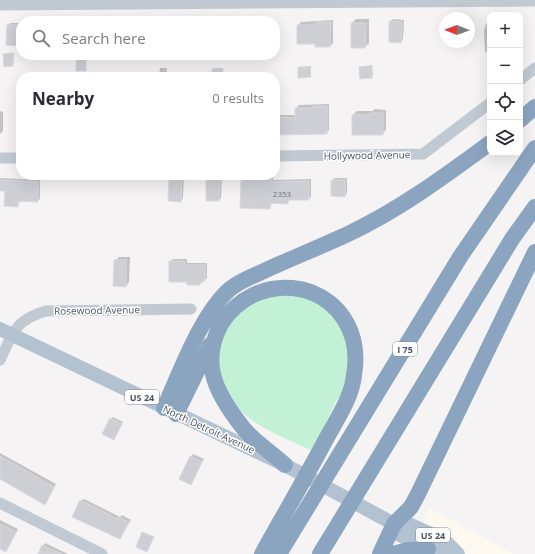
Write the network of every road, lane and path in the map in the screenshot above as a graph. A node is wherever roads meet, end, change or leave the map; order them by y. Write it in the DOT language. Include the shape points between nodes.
graph roads {
  1 [pos="535,1"];
  2 [pos="0,5"];
  3 [pos="535,68"];
  4 [pos="523,78"];
  5 [pos="487,105"];
  6 [pos="535,107"];
  7 [pos="523,117"];
  8 [pos="487,145"];
  9 [pos="535,148"];
  10 [pos="280,156"];
  11 [pos="0,158"];
  12 [pos="16,158"];
  13 [pos="535,207"];
  14 [pos="535,252"];
  15 [pos="191,309"];
  16 [pos="6,332"];
  17 [pos="215,335"];
  18 [pos="0,360"];
  19 [pos="170,411"];
  20 [pos="285,465"];
  21 [pos="0,504"];
  22 [pos="394,524"];
  23 [pos="428,549"];
  24 [pos="102,554"];
  25 [pos="262,554"];
  26 [pos="279,554"];
  27 [pos="320,554"];
  28 [pos="380,554"];
  29 [pos="393,554"];
  30 [pos="457,554"];
  1 -- 2 [label="street"];
  3 -- 4 [label="street"];
  5 -- 10 [label="street, Hollywood Avenue" via="423,154"];
  6 -- 7 [label="highway"];
  8 -- 19 [label="highway" via="442,178 376,219 230,289 215,305 192,346"];
  9 -- 26 [label="highway, I 75" via="460,257"];
  11 -- 12 [label="street"];
  13 -- 27 [label="highway" via="512,239"];
  14 -- 22 [label="highway" via="418,494"];
  15 -- 16 [label="street, Rosewood Avenue" via="46,311 31,316"];
  16 -- 18 [label="street, Rosewood Avenue"];
  16 -- 19 [label="main road, North Detroit Avenue / US 24"];
  17 -- 19 [label="highway"];
  17 -- 20 [label="highway" via="211,357 213,374 219,389 245,430"];
  17 -- 25 [label="highway" via="237,304 256,293 274,288 293,287 313,293 336,308 347,323 353,339 356,358 354,376 345,405"];
  19 -- 20 [label="main road, North Detroit Avenue / US 24"];
  20 -- 22 [label="main road, North Detroit Avenue / US 24"];
  21 -- 24 [label="street"];
  22 -- 23 [label="main road, North Detroit Avenue / US 24" via="398,534"];
  22 -- 28 [label="highway"];
  22 -- 30 [label="main road, North Detroit Avenue / US 24" via="404,522 444,540"];
  23 -- 29 [label="highway"];
  23 -- 30 [label="main road, North Detroit Avenue / US 24"];
}
